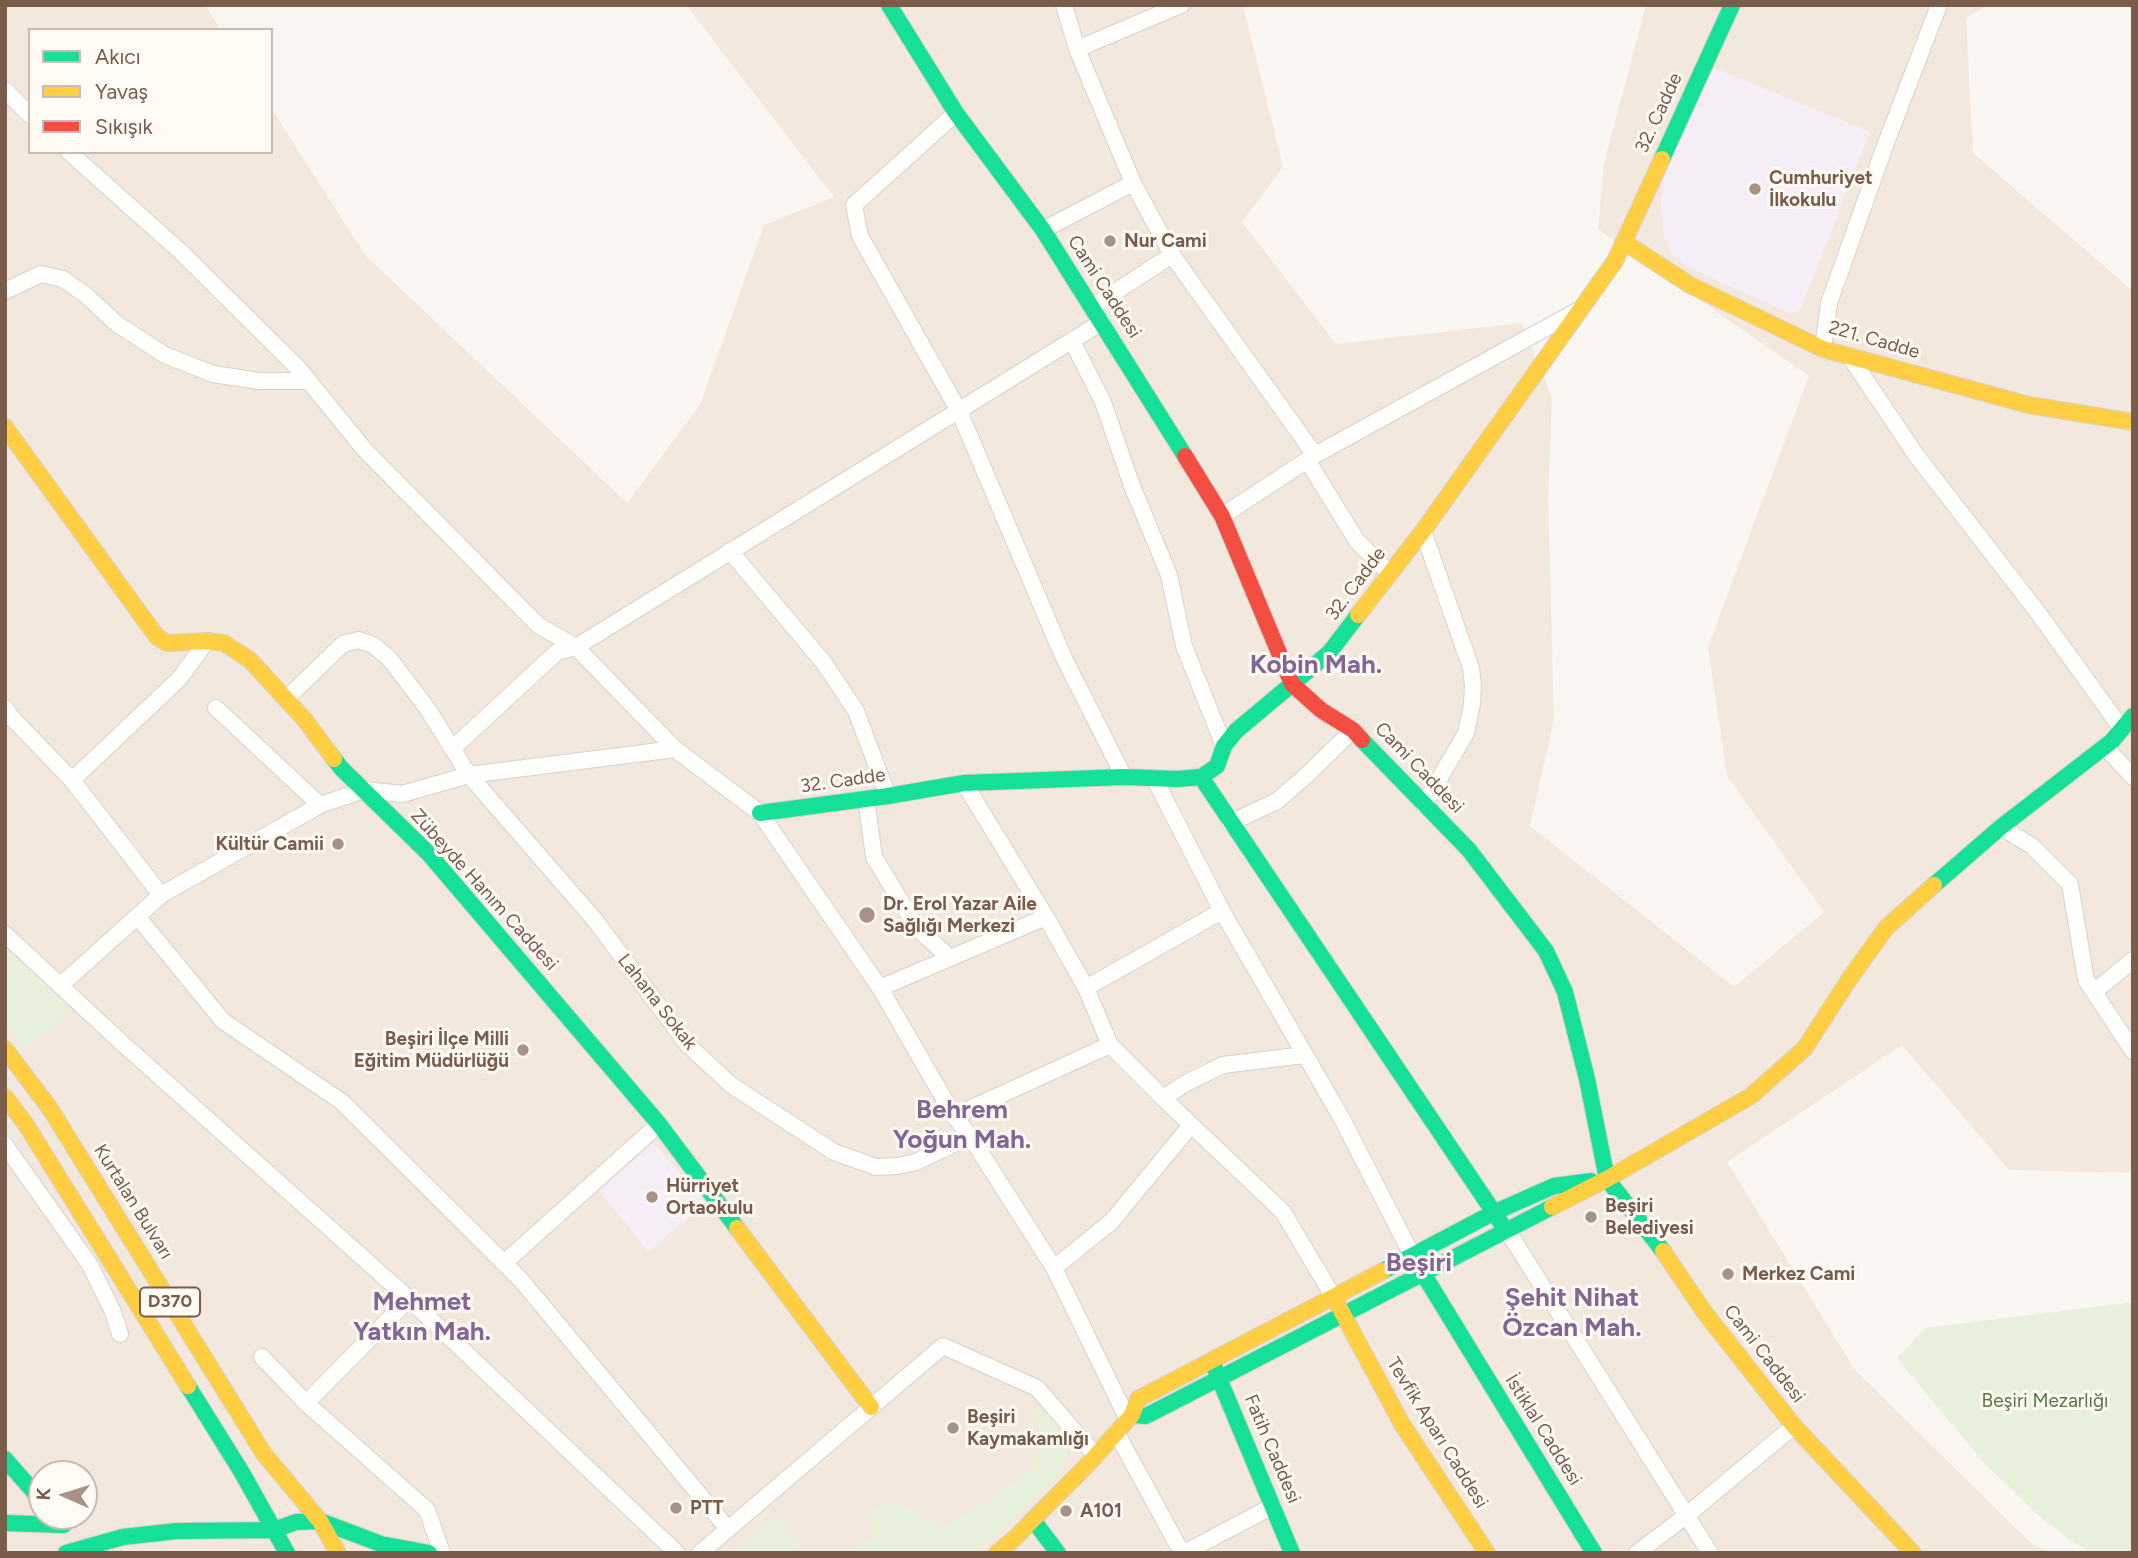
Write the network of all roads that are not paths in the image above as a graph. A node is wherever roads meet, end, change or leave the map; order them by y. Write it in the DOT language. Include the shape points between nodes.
graph roads {
  1 [pos="889,5"];
  2 [pos="1064,5"];
  3 [pos="1181,5"];
  4 [pos="1732,5"];
  5 [pos="1939,5"];
  6 [pos="1077,49"];
  7 [pos="5,90"];
  8 [pos="28,113"];
  9 [pos="956,113"];
  10 [pos="71,154"];
  11 [pos="1133,183"];
  12 [pos="1043,230"];
  13 [pos="1624,242"];
  14 [pos="1172,255"];
  15 [pos="5,291"];
  16 [pos="1091,307"];
  17 [pos="1579,310"];
  18 [pos="1102,322"];
  19 [pos="1072,341"];
  20 [pos="1824,349"];
  21 [pos="1850,357"];
  22 [pos="309,381"];
  23 [pos="959,411"];
  24 [pos="2133,422"];
  25 [pos="5,427"];
  26 [pos="1311,458"];
  27 [pos="1223,516"];
  28 [pos="1423,531"];
  29 [pos="730,551"];
  30 [pos="1390,574"];
  31 [pos="207,641"];
  32 [pos="576,647"];
  33 [pos="1293,684"];
  34 [pos="286,699"];
  35 [pos="5,708"];
  36 [pos="216,708"];
  37 [pos="2133,716"];
  38 [pos="2122,729"];
  39 [pos="1353,730"];
  40 [pos="1224,746"];
  41 [pos="2105,747"];
  42 [pos="452,748"];
  43 [pos="675,749"];
  44 [pos="469,775"];
  45 [pos="1124,777"];
  46 [pos="1201,777"];
  47 [pos="2133,777"];
  48 [pos="1154,778"];
  49 [pos="72,780"];
  50 [pos="964,782"];
  51 [pos="364,790"];
  52 [pos="888,796"];
  53 [pos="866,799"];
  54 [pos="320,805"];
  55 [pos="1424,805"];
  56 [pos="760,813"];
  57 [pos="1230,822"];
  58 [pos="2001,827"];
  59 [pos="161,895"];
  60 [pos="1222,911"];
  61 [pos="137,916"];
  62 [pos="1046,917"];
  63 [pos="5,934"];
  64 [pos="950,958"];
  65 [pos="2133,960"];
  66 [pos="61,985"];
  67 [pos="880,988"];
  68 [pos="1086,988"];
  69 [pos="2094,992"];
  70 [pos="1110,1045"];
  71 [pos="5,1049"];
  72 [pos="2133,1051"];
  73 [pos="1304,1055"];
  74 [pos="5,1097"];
  75 [pos="1163,1098"];
  76 [pos="954,1116"];
  77 [pos="659,1124"];
  78 [pos="1191,1125"];
  79 [pos="970,1136"];
  80 [pos="5,1145"];
  81 [pos="1607,1179"];
  82 [pos="1493,1213"];
  83 [pos="1507,1230"];
  84 [pos="1413,1257"];
  85 [pos="504,1263"];
  86 [pos="1054,1268"];
  87 [pos="1422,1274"];
  88 [pos="1334,1298"];
  89 [pos="409,1299"];
  90 [pos="1343,1314"];
  91 [pos="120,1334"];
  92 [pos="262,1357"];
  93 [pos="1212,1361"];
  94 [pos="1219,1377"];
  95 [pos="306,1403"];
  96 [pos="871,1407"];
  97 [pos="1130,1417"];
  98 [pos="1794,1426"];
  99 [pos="1116,1432"];
  100 [pos="1096,1456"];
  101 [pos="5,1460"];
  102 [pos="28,1485"];
  103 [pos="1273,1506"];
  104 [pos="1687,1515"];
  105 [pos="1033,1520"];
  106 [pos="320,1521"];
  107 [pos="28,1522"];
  108 [pos="5,1523"];
  109 [pos="728,1529"];
  110 [pos="64,1530"];
  111 [pos="274,1530"];
  112 [pos="72,1550"];
  113 [pos="286,1553"];
  114 [pos="338,1553"];
  115 [pos="429,1553"];
  116 [pos="442,1553"];
  117 [pos="677,1553"];
  118 [pos="700,1553"];
  119 [pos="998,1553"];
  120 [pos="1058,1553"];
  121 [pos="1183,1553"];
  122 [pos="1292,1553"];
  123 [pos="1488,1553"];
  124 [pos="1594,1553"];
  125 [pos="1637,1553"];
  126 [pos="1710,1553"];
  127 [pos="1913,1553"];
  1 -- 9 [label="main road, Cami Caddesi"];
  2 -- 6 [label="street"];
  3 -- 6 [label="street"];
  4 -- 13 [label="main road, 32. Cadde"];
  5 -- 20 [label="street" via="1829,303"];
  6 -- 11 [label="street"];
  7 -- 8 [label="street"];
  9 -- 12 [label="main road, Cami Caddesi"];
  9 -- 23 [label="street" via="854,205 860,236"];
  10 -- 22 [label="street" via="181,252"];
  11 -- 12 [label="street"];
  11 -- 14 [label="street"];
  12 -- 16 [label="main road, Cami Caddesi"];
  13 -- 17 [label="main road, 32. Cadde"];
  13 -- 20 [label="main road, 221. Cadde" via="1690,285"];
  14 -- 16 [label="street"];
  14 -- 26 [label="street"];
  15 -- 22 [label="street" via="41,274 63,279 117,324 165,355 213,374 259,382"];
  16 -- 18 [label="main road, Cami Caddesi"];
  17 -- 26 [label="street"];
  17 -- 28 [label="main road, 32. Cadde"];
  18 -- 19 [label="street"];
  18 -- 27 [label="main road, Cami Caddesi"];
  19 -- 23 [label="street"];
  19 -- 40 [label="street" via="1104,402 1169,576 1184,646"];
  20 -- 21 [label="main road, 221. Cadde"];
  21 -- 24 [label="main road, 221. Cadde" via="2029,405"];
  21 -- 38 [label="street" via="1916,455"];
  22 -- 32 [label="street" via="365,449 538,625"];
  23 -- 29 [label="street"];
  23 -- 45 [label="street" via="1063,656"];
  25 -- 31 [label="main road, Zübeyde Hanım Caddesi" via="157,637 167,643"];
  26 -- 27 [label="street"];
  26 -- 30 [label="street" via="1357,541"];
  27 -- 33 [label="main road, Cami Caddesi"];
  28 -- 30 [label="main road, 32. Cadde"];
  28 -- 55 [label="street" via="1474,685 1466,733"];
  29 -- 32 [label="street"];
  29 -- 52 [label="street" via="824,663 856,712"];
  30 -- 33 [label="main road, 32. Cadde" via="1329,653"];
  31 -- 34 [label="main road, Zübeyde Hanım Caddesi" via="224,643 250,660"];
  31 -- 49 [label="street" via="179,679"];
  32 -- 42 [label="street" via="557,652"];
  32 -- 43 [label="street"];
  33 -- 39 [label="main road, Cami Caddesi" via="1321,710"];
  33 -- 40 [label="main road, 32. Cadde"];
  34 -- 42 [label="street, Lahana Sokak" via="343,645 359,640 389,658"];
  34 -- 51 [label="main road, Zübeyde Hanım Caddesi"];
  35 -- 49 [label="street"];
  36 -- 54 [label="street"];
  37 -- 38 [label="main road"];
  38 -- 41 [label="main road"];
  39 -- 55 [label="main road, Cami Caddesi"];
  39 -- 57 [label="street" via="1277,801"];
  40 -- 46 [label="main road, 32. Cadde" via="1217,766"];
  41 -- 47 [label="street"];
  41 -- 58 [label="main road"];
  42 -- 44 [label="street, Lahana Sokak"];
  43 -- 44 [label="street"];
  43 -- 56 [label="street"];
  44 -- 51 [label="street" via="402,794"];
  44 -- 79 [label="street, Lahana Sokak" via="594,919 687,1044 731,1085 834,1152 876,1167 916,1162"];
  45 -- 48 [label="main road, 32. Cadde"];
  45 -- 50 [label="main road, 32. Cadde"];
  46 -- 48 [label="main road, 32. Cadde"];
  46 -- 57 [label="main road"];
  48 -- 60 [label="street"];
  49 -- 59 [label="street"];
  50 -- 52 [label="main road, 32. Cadde"];
  50 -- 62 [label="street"];
  51 -- 54 [label="street"];
  51 -- 77 [label="main road, Zübeyde Hanım Caddesi" via="429,853"];
  52 -- 53 [label="main road, 32. Cadde"];
  53 -- 56 [label="main road, 32. Cadde"];
  53 -- 64 [label="street" via="874,857 917,928"];
  54 -- 59 [label="street"];
  55 -- 81 [label="main road, Cami Caddesi" via="1469,850 1546,951 1565,992"];
  56 -- 67 [label="street"];
  57 -- 82 [label="main road"];
  58 -- 69 [label="street" via="2032,846 2070,884 2086,980"];
  58 -- 81 [label="main road" via="1886,928 1805,1048 1751,1096"];
  59 -- 61 [label="street"];
  60 -- 68 [label="street"];
  60 -- 73 [label="street"];
  61 -- 66 [label="street"];
  61 -- 85 [label="street" via="223,1021 342,1102"];
  62 -- 64 [label="street"];
  62 -- 68 [label="street"];
  63 -- 66 [label="street"];
  64 -- 67 [label="street"];
  65 -- 69 [label="street"];
  66 -- 89 [label="street"];
  67 -- 76 [label="street"];
  68 -- 70 [label="street"];
  69 -- 72 [label="street"];
  70 -- 75 [label="street"];
  70 -- 76 [label="street"];
  71 -- 106 [label="main road, Kurtalan Bulvarı / D370" via="49,1107 264,1454"];
  73 -- 75 [label="street" via="1223,1065"];
  73 -- 84 [label="street"];
  74 -- 111 [label="main road, D370" via="162,1343"];
  75 -- 78 [label="street"];
  76 -- 79 [label="street"];
  77 -- 85 [label="street"];
  77 -- 96 [label="main road, Zübeyde Hanım Caddesi"];
  78 -- 86 [label="street" via="1112,1221"];
  78 -- 88 [label="street" via="1283,1212"];
  79 -- 86 [label="street"];
  80 -- 91 [label="street" via="89,1265"];
  81 -- 82 [label="main road" via="1554,1186"];
  81 -- 83 [label="main road"];
  81 -- 98 [label="main road, Cami Caddesi"];
  82 -- 83 [label="main road"];
  82 -- 84 [label="main road"];
  83 -- 87 [label="main road"];
  83 -- 104 [label="street"];
  84 -- 87 [label="main road, İstiklal Caddesi"];
  84 -- 88 [label="main road"];
  85 -- 109 [label="street"];
  86 -- 97 [label="street"];
  87 -- 90 [label="main road"];
  87 -- 124 [label="main road, İstiklal Caddesi"];
  88 -- 90 [label="main road, Tevfik Aparı Caddesi"];
  88 -- 93 [label="main road"];
  89 -- 95 [label="street"];
  89 -- 117 [label="street"];
  90 -- 94 [label="main road"];
  90 -- 123 [label="main road, Tevfik Aparı Caddesi" via="1402,1424"];
  92 -- 95 [label="street"];
  93 -- 94 [label="main road, Fatih Caddesi"];
  93 -- 97 [label="main road" via="1138,1399"];
  94 -- 97 [label="main road" via="1146,1416"];
  94 -- 103 [label="main road, Fatih Caddesi"];
  95 -- 116 [label="street" via="427,1510"];
  96 -- 100 [label="street" via="943,1346 1037,1388"];
  96 -- 109 [label="street"];
  97 -- 99 [label="main road"];
  98 -- 104 [label="street"];
  98 -- 127 [label="main road, Cami Caddesi"];
  99 -- 100 [label="main road"];
  99 -- 121 [label="street"];
  100 -- 105 [label="main road"];
  101 -- 102 [label="main road"];
  103 -- 121 [label="street"];
  103 -- 122 [label="main road, Fatih Caddesi"];
  104 -- 125 [label="street"];
  104 -- 126 [label="street"];
  105 -- 119 [label="main road"];
  105 -- 120 [label="main road"];
  106 -- 111 [label="main road" via="296,1522"];
  106 -- 114 [label="main road, Kurtalan Bulvarı / D370"];
  106 -- 115 [label="main road" via="381,1544"];
  107 -- 108 [label="main road"];
  109 -- 118 [label="street"];
  110 -- 112 [label="main road"];
  111 -- 112 [label="main road" via="122,1536"];
  111 -- 113 [label="main road, D370"];
}
